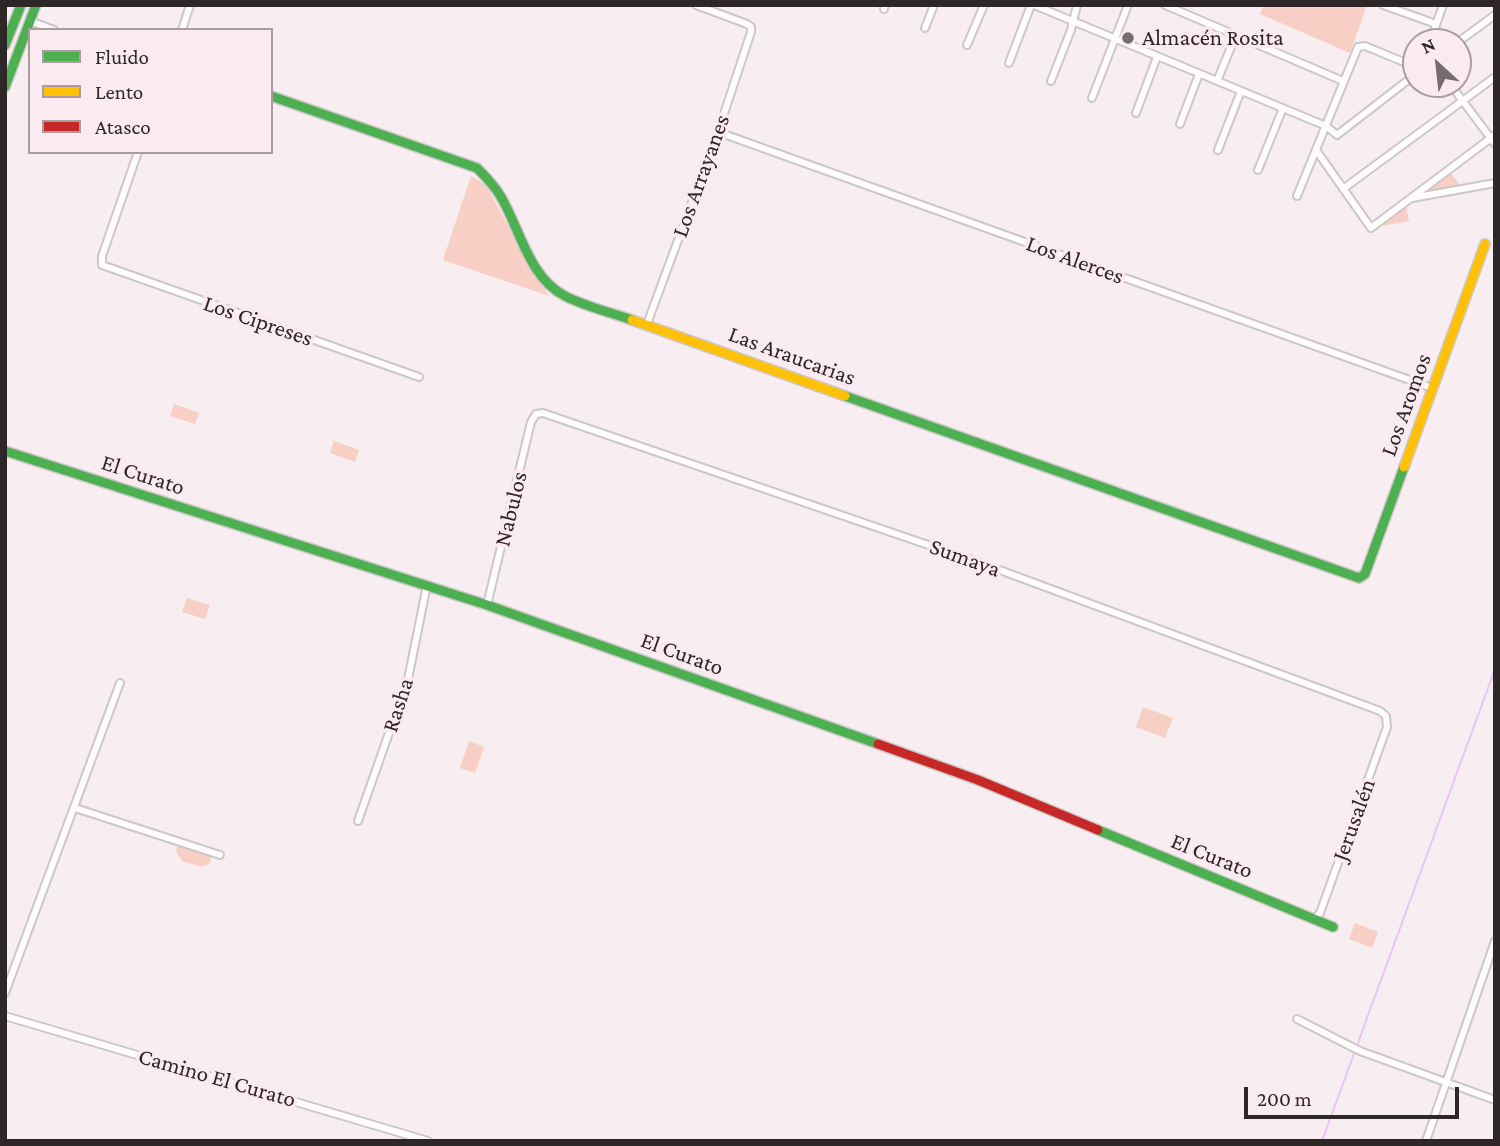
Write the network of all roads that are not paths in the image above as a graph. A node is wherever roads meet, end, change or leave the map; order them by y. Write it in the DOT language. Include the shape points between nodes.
graph roads {
  1 [pos="21,5"];
  2 [pos="36,5"];
  3 [pos="190,5"];
  4 [pos="696,5"];
  5 [pos="934,5"];
  6 [pos="984,5"];
  7 [pos="1032,5"];
  8 [pos="1077,5"];
  9 [pos="1128,5"];
  10 [pos="1165,5"];
  11 [pos="1383,5"];
  12 [pos="1443,5"];
  13 [pos="1495,15"];
  14 [pos="1073,21"];
  15 [pos="1436,24"];
  16 [pos="29,28"];
  17 [pos="183,28"];
  18 [pos="925,28"];
  19 [pos="1435,28"];
  20 [pos="28,30"];
  21 [pos="1472,32"];
  22 [pos="1236,35"];
  23 [pos="1115,39"];
  24 [pos="967,45"];
  25 [pos="5,46"];
  26 [pos="1157,57"];
  27 [pos="1402,61"];
  28 [pos="1009,64"];
  29 [pos="1199,74"];
  30 [pos="1495,77"];
  31 [pos="1217,81"];
  32 [pos="1343,81"];
  33 [pos="1051,82"];
  34 [pos="1402,85"];
  35 [pos="5,86"];
  36 [pos="1241,91"];
  37 [pos="273,97"];
  38 [pos="1093,98"];
  39 [pos="1460,98"];
  40 [pos="1462,101"];
  41 [pos="1283,108"];
  42 [pos="1136,113"];
  43 [pos="1180,124"];
  44 [pos="1326,126"];
  45 [pos="718,132"];
  46 [pos="1493,139"];
  47 [pos="1218,150"];
  48 [pos="1316,150"];
  49 [pos="137,154"];
  50 [pos="1258,170"];
  51 [pos="1495,183"];
  52 [pos="1343,189"];
  53 [pos="1297,196"];
  54 [pos="1410,198"];
  55 [pos="1485,244"];
  56 [pos="647,324"];
  57 [pos="419,377"];
  58 [pos="1432,388"];
  59 [pos="537,414"];
  60 [pos="5,451"];
  61 [pos="1361,578"];
  62 [pos="427,585"];
  63 [pos="487,605"];
  64 [pos="120,683"];
  65 [pos="1388,719"];
  66 [pos="75,808"];
  67 [pos="358,821"];
  68 [pos="220,855"];
  69 [pos="1314,919"];
  70 [pos="1333,926"];
  71 [pos="1495,941"];
  72 [pos="5,993"];
  73 [pos="5,1016"];
  74 [pos="1297,1019"];
  75 [pos="1446,1083"];
  76 [pos="1495,1100"];
  77 [pos="428,1141"];
  78 [pos="1426,1141"];
  1 -- 25 [label="street"];
  2 -- 16 [label="street"];
  3 -- 17 [label="street"];
  4 -- 45 [label="street, Los Arrayanes" via="751,27"];
  5 -- 18 [label="street"];
  6 -- 24 [label="street"];
  7 -- 14 [label="street"];
  7 -- 28 [label="street"];
  8 -- 14 [label="street"];
  9 -- 23 [label="street"];
  10 -- 22 [label="street"];
  11 -- 15 [label="street"];
  12 -- 15 [label="street"];
  13 -- 21 [label="street"];
  14 -- 23 [label="street"];
  14 -- 33 [label="street"];
  15 -- 19 [label="street"];
  20 -- 35 [label="street"];
  22 -- 31 [label="street"];
  22 -- 32 [label="street"];
  23 -- 26 [label="street"];
  23 -- 38 [label="street"];
  26 -- 29 [label="street"];
  26 -- 42 [label="street"];
  27 -- 32 [label="street" via="1358,47"];
  29 -- 31 [label="street"];
  29 -- 43 [label="street"];
  30 -- 40 [label="street"];
  31 -- 36 [label="street"];
  32 -- 44 [label="street"];
  34 -- 44 [label="street" via="1337,135"];
  36 -- 41 [label="street"];
  36 -- 47 [label="street"];
  37 -- 56 [label="street, Las Araucarias" via="477,168 494,184 552,289"];
  39 -- 40 [label="street"];
  40 -- 46 [label="street"];
  40 -- 52 [label="street"];
  41 -- 44 [label="street"];
  41 -- 50 [label="street"];
  44 -- 48 [label="street"];
  45 -- 56 [label="street, Los Arrayanes"];
  45 -- 58 [label="street, Los Alerces"];
  46 -- 54 [label="street"];
  48 -- 52 [label="street"];
  48 -- 53 [label="street"];
  49 -- 57 [label="street, Los Cipreses" via="100,260 104,267"];
  51 -- 54 [label="street"];
  52 -- 54 [label="street" via="1371,228"];
  55 -- 58 [label="street, Los Aromos"];
  56 -- 61 [label="street, Las Araucarias"];
  58 -- 61 [label="street, Los Aromos"];
  59 -- 63 [label="street, Nabulos" via="531,422"];
  59 -- 65 [label="street, Sumaya" via="547,413 978,562 1380,711"];
  60 -- 62 [label="street, El Curato"];
  62 -- 63 [label="street, El Curato"];
  62 -- 67 [label="street, Rasha" via="408,679"];
  63 -- 69 [label="street, El Curato" via="978,780"];
  64 -- 66 [label="street"];
  65 -- 69 [label="street, Jerusalén" via="1320,913"];
  66 -- 68 [label="street"];
  66 -- 72 [label="street"];
  69 -- 70 [label="street, El Curato"];
  71 -- 75 [label="street"];
  73 -- 77 [label="street, Camino El Curato"];
  74 -- 75 [label="street" via="1360,1051"];
  75 -- 76 [label="street"];
  75 -- 78 [label="street"];
}
